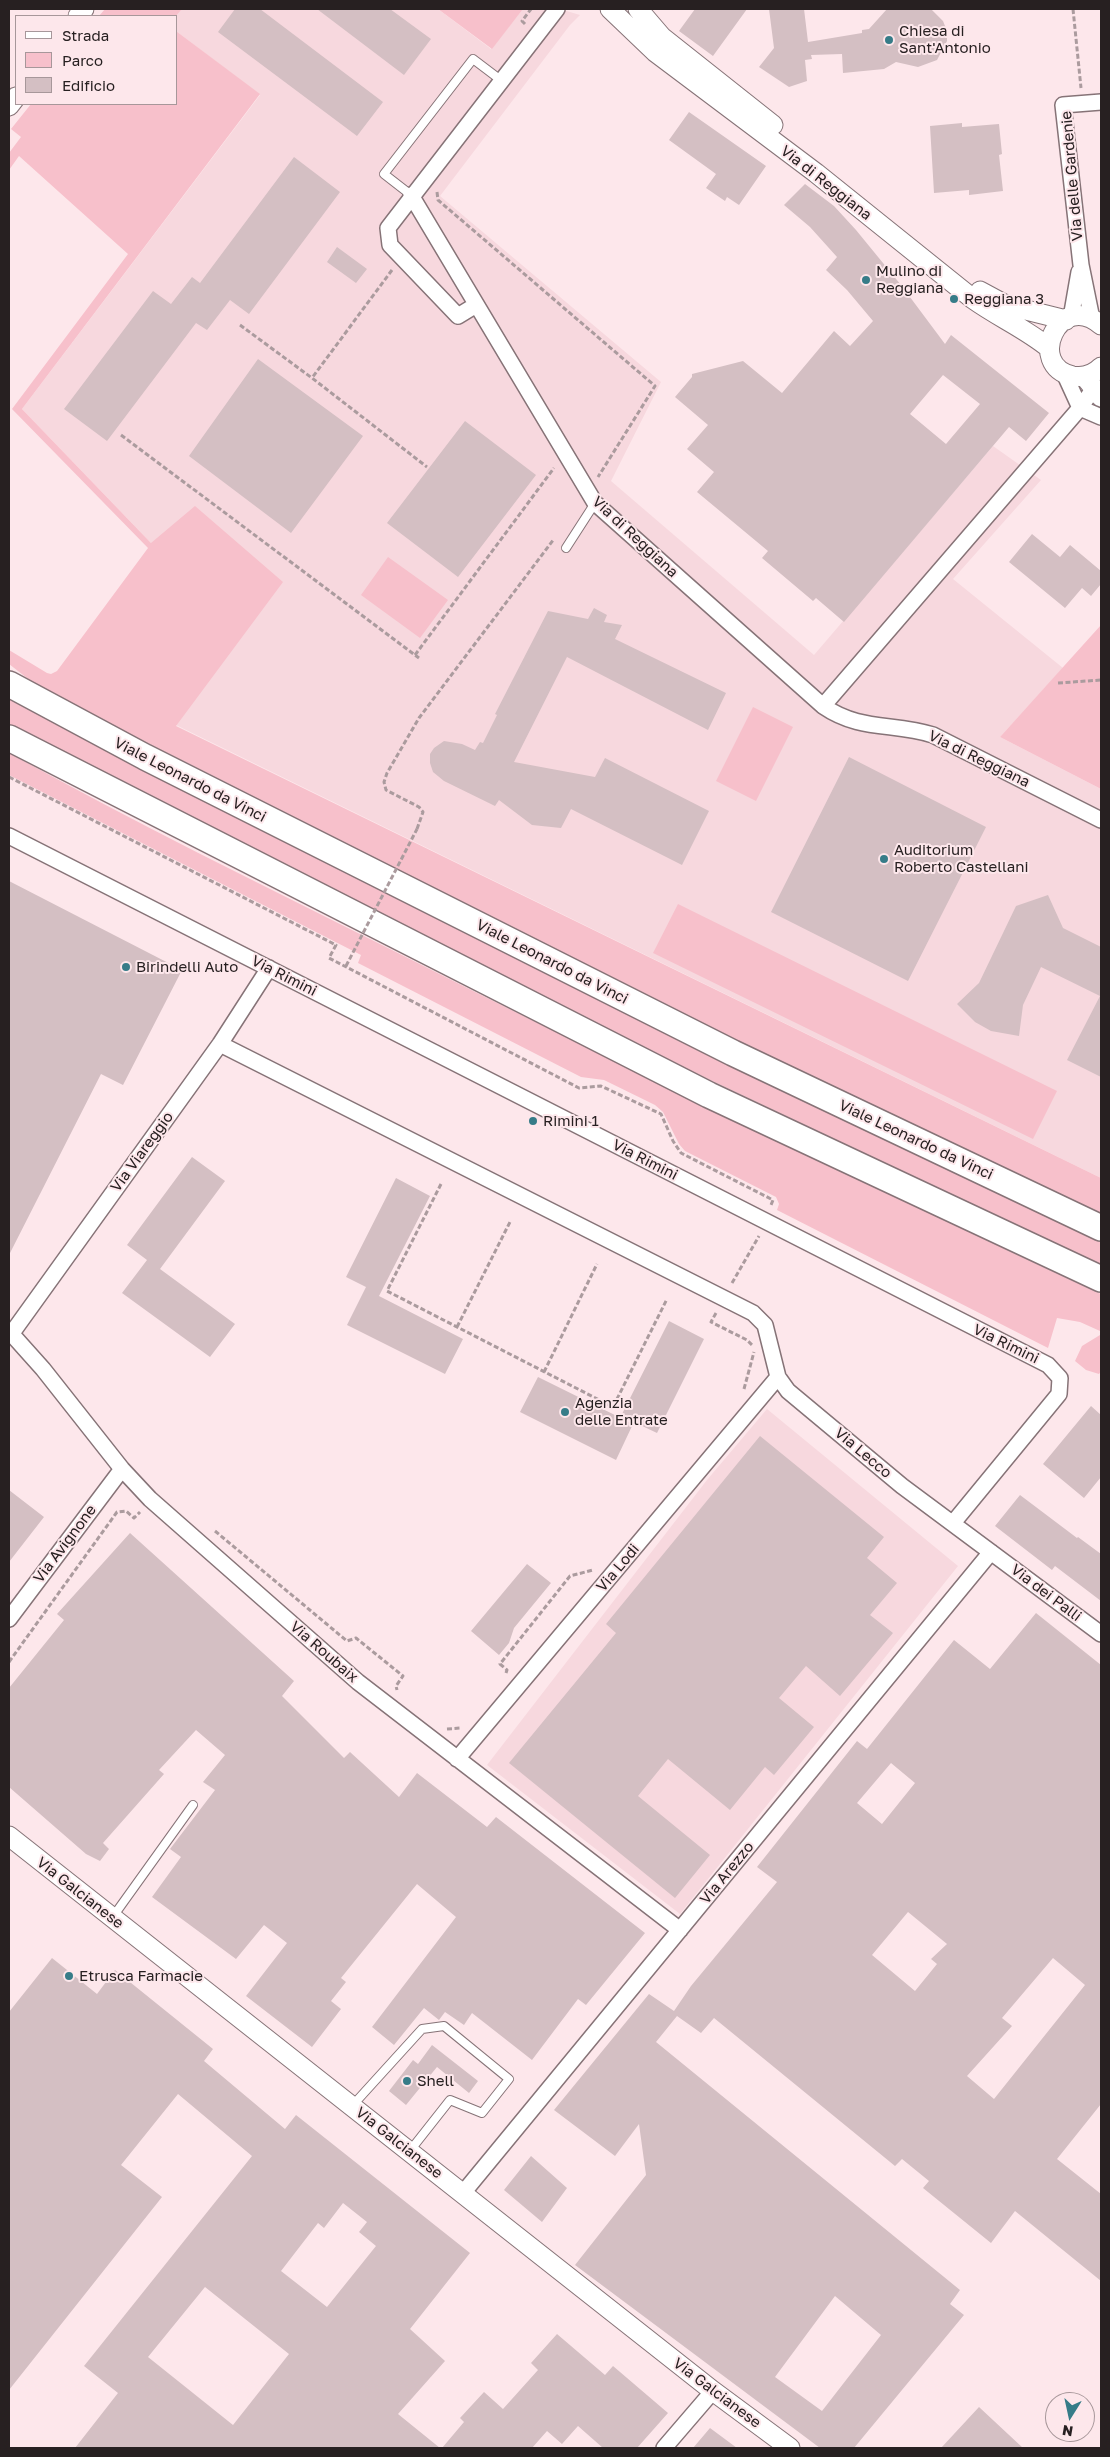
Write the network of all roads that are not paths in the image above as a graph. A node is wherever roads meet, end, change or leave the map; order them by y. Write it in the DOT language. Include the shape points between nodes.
graph roads {
  1 [pos="557,9"];
  2 [pos="610,9"];
  3 [pos="638,9"];
  4 [pos="502,81"];
  5 [pos="1101,102"];
  6 [pos="411,195"];
  7 [pos="1081,265"];
  8 [pos="476,305"];
  9 [pos="1068,319"];
  10 [pos="1096,322"];
  11 [pos="1049,348"];
  12 [pos="1101,368"];
  13 [pos="1064,373"];
  14 [pos="1093,387"];
  15 [pos="1080,408"];
  16 [pos="1101,417"];
  17 [pos="592,499"];
  18 [pos="566,548"];
  19 [pos="9,684"];
  20 [pos="823,706"];
  21 [pos="9,738"];
  22 [pos="1101,820"];
  23 [pos="9,836"];
  24 [pos="269,968"];
  25 [pos="220,1044"];
  26 [pos="1101,1228"];
  27 [pos="1101,1280"];
  28 [pos="10,1332"];
  29 [pos="778,1377"];
  30 [pos="122,1469"];
  31 [pos="953,1523"];
  32 [pos="991,1552"];
  33 [pos="9,1619"];
  34 [pos="1101,1634"];
  35 [pos="458,1759"];
  36 [pos="193,1805"];
  37 [pos="9,1836"];
  38 [pos="112,1918"];
  39 [pos="680,1930"];
  40 [pos="352,2106"];
  41 [pos="409,2152"];
  42 [pos="463,2194"];
  43 [pos="713,2391"];
  44 [pos="664,2448"];
  45 [pos="790,2448"];
  1 -- 4 [label="street"];
  2 -- 11 [label="street, Via di Reggiana" via="655,52 816,173 973,299"];
  3 -- 9 [label="street, Via di Reggiana" via="662,37 981,291 1006,305"];
  4 -- 6 [label="street"];
  4 -- 6 [label="lane" via="473,59 384,174"];
  5 -- 7 [label="street, Via delle Gardenie" via="1063,105"];
  6 -- 8 [label="street, Via di Reggiana"];
  6 -- 8 [label="street" via="388,228 390,245 458,316"];
  7 -- 9 [label="street, Via delle Gardenie"];
  7 -- 10 [label="street, Via delle Gardenie"];
  8 -- 17 [label="street, Via di Reggiana"];
  9 -- 10 [label="street, Via di Reggiana"];
  9 -- 11 [label="street" via="1052,334"];
  11 -- 13 [label="street, Via di Reggiana" via="1054,362"];
  12 -- 14 [label="street" via="1094,373"];
  13 -- 14 [label="street"];
  13 -- 15 [label="street, Via di Reggiana"];
  14 -- 15 [label="street"];
  15 -- 16 [label="street"];
  15 -- 20 [label="street"];
  17 -- 18 [label="lane"];
  17 -- 20 [label="street, Via di Reggiana"];
  19 -- 26 [label="highway, Viale Leonardo da Vinci" via="137,753 733,1053"];
  20 -- 22 [label="street, Via di Reggiana" via="848,720 934,735"];
  21 -- 27 [label="highway" via="709,1095"];
  23 -- 24 [label="street, Via Rimini"];
  24 -- 25 [label="street, Via Viareggio"];
  24 -- 31 [label="street, Via Rimini" via="1048,1364 1060,1378 1059,1394"];
  25 -- 28 [label="street, Via Viareggio"];
  25 -- 29 [label="street" via="753,1313 765,1325"];
  28 -- 30 [label="street, Via Roubaix"];
  29 -- 31 [label="street, Via Lecco" via="788,1391 902,1486"];
  29 -- 35 [label="street, Via Lodi"];
  30 -- 33 [label="street, Via Avignone"];
  30 -- 35 [label="street, Via Roubaix" via="150,1499 358,1682"];
  31 -- 32 [label="street, Via Lecco"];
  32 -- 34 [label="street, Via dei Palli"];
  32 -- 39 [label="street, Via Arezzo"];
  35 -- 39 [label="street, Via Roubaix"];
  36 -- 38 [label="lane"];
  37 -- 38 [label="street, Via Galcianese"];
  38 -- 40 [label="street, Via Galcianese"];
  39 -- 42 [label="street, Via Arezzo"];
  40 -- 41 [label="street, Via Galcianese"];
  40 -- 41 [label="lane" via="422,2029 444,2026 509,2078 482,2112 450,2100"];
  41 -- 42 [label="street, Via Galcianese"];
  42 -- 43 [label="street, Via Galcianese"];
  43 -- 44 [label="street"];
  43 -- 45 [label="street, Via Galcianese"];
}
